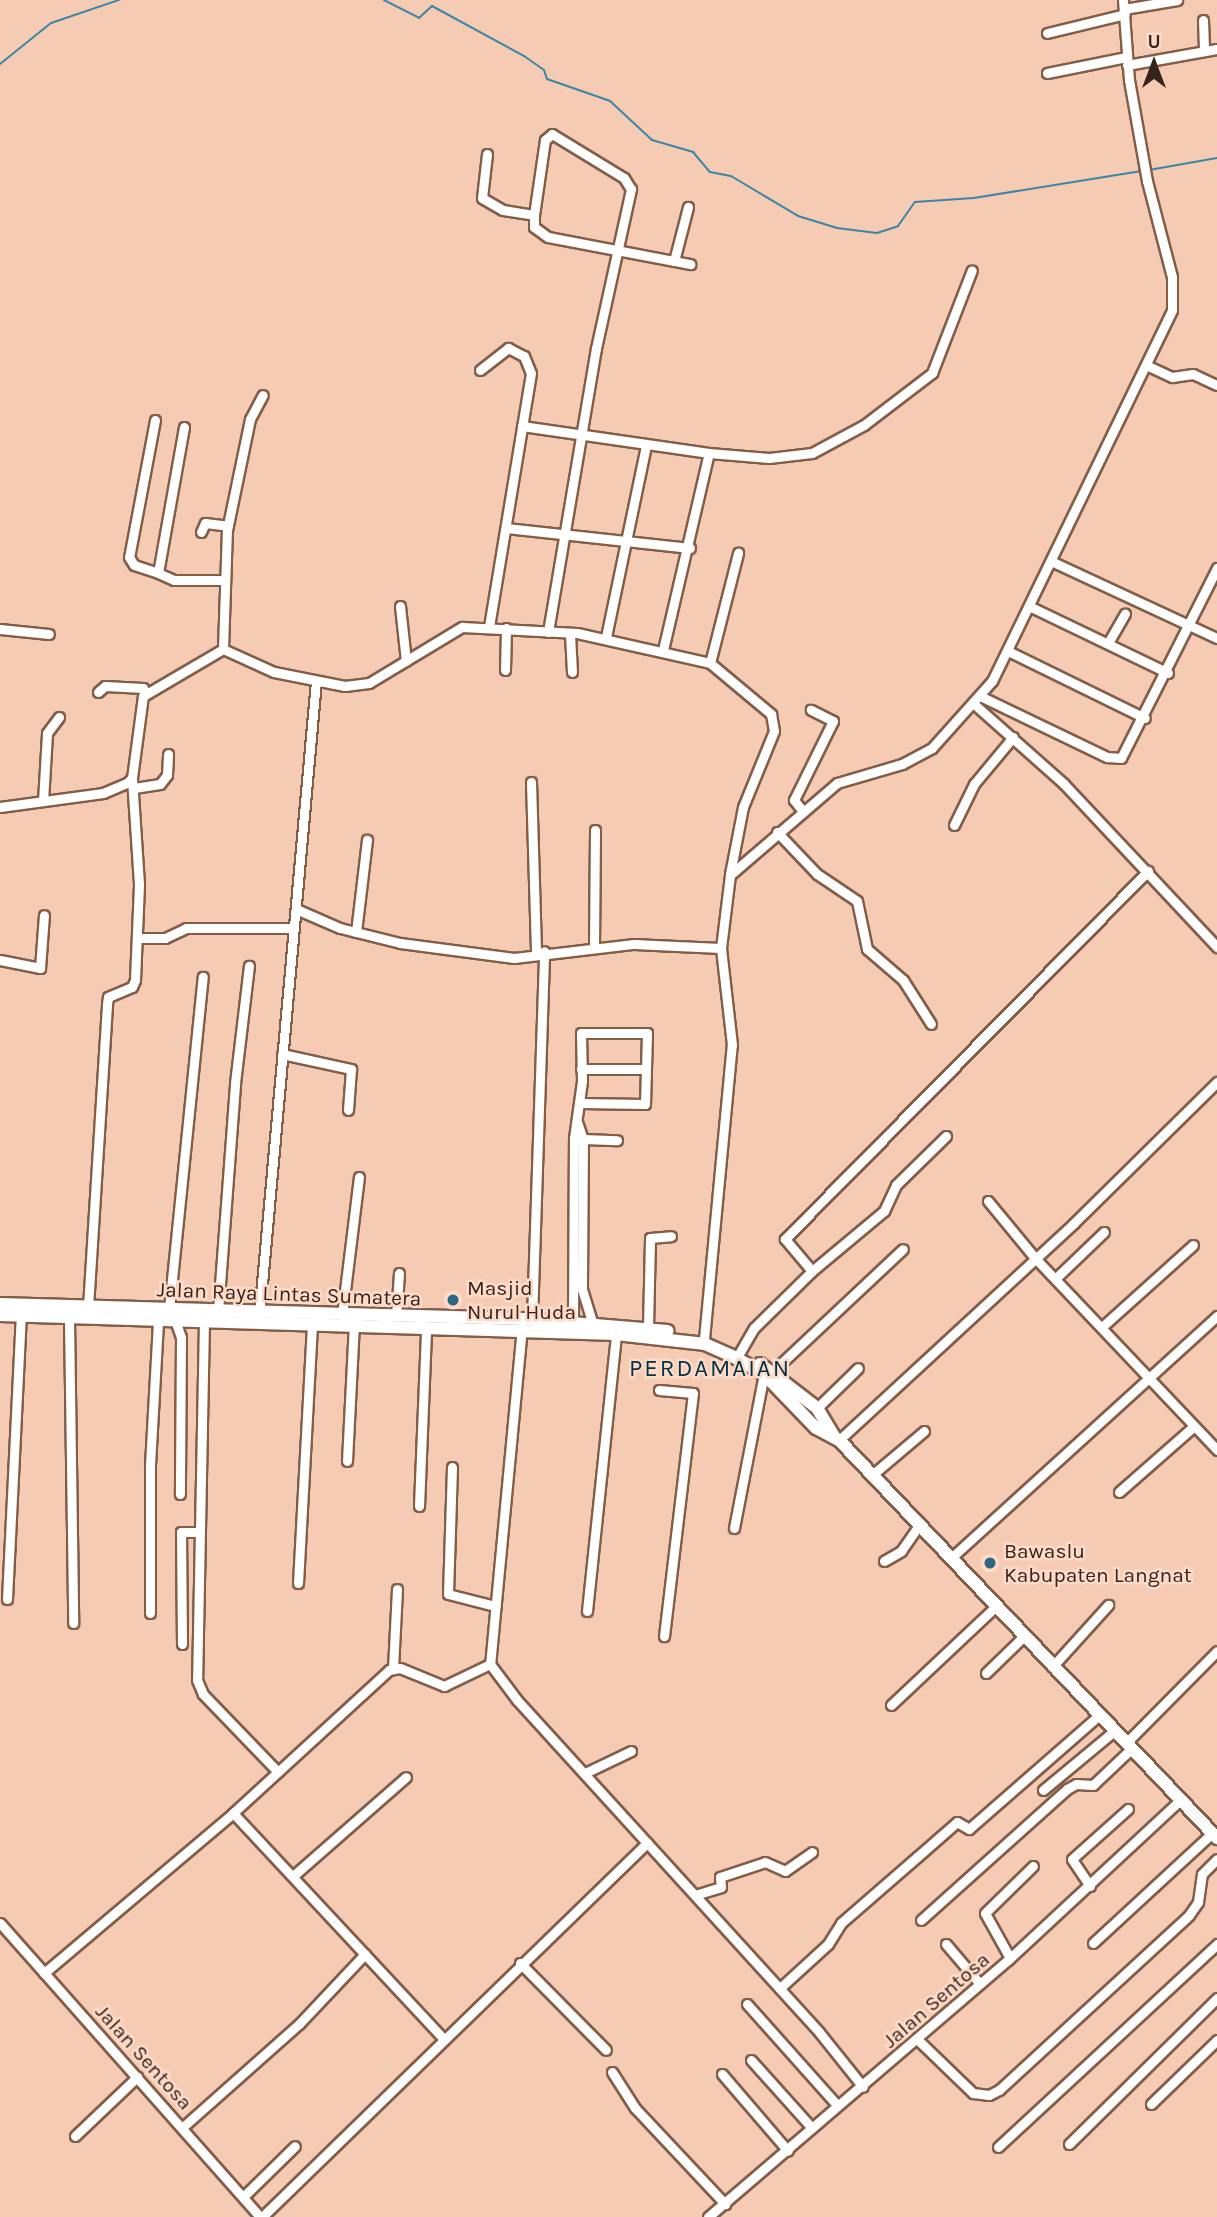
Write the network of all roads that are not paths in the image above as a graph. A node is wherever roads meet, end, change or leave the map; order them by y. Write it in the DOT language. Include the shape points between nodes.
graph roads {
  1 [pos="1177,0"];
  2 [pos="1124,8"];
  3 [pos="1203,20"];
  4 [pos="1047,33"];
  5 [pos="1217,49"];
  6 [pos="1204,50"];
  7 [pos="1127,61"];
  8 [pos="1047,73"];
  9 [pos="487,154"];
  10 [pos="688,207"];
  11 [pos="534,215"];
  12 [pos="618,249"];
  13 [pos="674,261"];
  14 [pos="690,264"];
  15 [pos="972,270"];
  16 [pos="1146,365"];
  17 [pos="480,370"];
  18 [pos="1217,385"];
  19 [pos="263,395"];
  20 [pos="155,420"];
  21 [pos="522,426"];
  22 [pos="184,427"];
  23 [pos="583,435"];
  24 [pos="646,445"];
  25 [pos="709,453"];
  26 [pos="228,526"];
  27 [pos="506,528"];
  28 [pos="201,532"];
  29 [pos="565,534"];
  30 [pos="626,541"];
  31 [pos="690,548"];
  32 [pos="738,553"];
  33 [pos="1053,562"];
  34 [pos="1217,568"];
  35 [pos="158,573"];
  36 [pos="224,580"];
  37 [pos="400,606"];
  38 [pos="1031,607"];
  39 [pos="1125,613"];
  40 [pos="489,626"];
  41 [pos="1191,627"];
  42 [pos="506,628"];
  43 [pos="0,629"];
  44 [pos="548,632"];
  45 [pos="49,634"];
  46 [pos="570,634"];
  47 [pos="606,638"];
  48 [pos="1217,638"];
  49 [pos="1108,643"];
  50 [pos="223,649"];
  51 [pos="663,650"];
  52 [pos="1010,652"];
  53 [pos="406,661"];
  54 [pos="710,663"];
  55 [pos="505,670"];
  56 [pos="572,672"];
  57 [pos="1168,673"];
  58 [pos="316,681"];
  59 [pos="98,692"];
  60 [pos="145,693"];
  61 [pos="977,700"];
  62 [pos="811,710"];
  63 [pos="59,717"];
  64 [pos="1144,718"];
  65 [pos="1013,737"];
  66 [pos="168,754"];
  67 [pos="531,782"];
  68 [pos="133,783"];
  69 [pos="43,801"];
  70 [pos="0,807"];
  71 [pos="802,810"];
  72 [pos="954,825"];
  73 [pos="595,830"];
  74 [pos="776,832"];
  75 [pos="367,840"];
  76 [pos="1148,871"];
  77 [pos="730,875"];
  78 [pos="296,908"];
  79 [pos="44,915"];
  80 [pos="293,928"];
  81 [pos="356,932"];
  82 [pos="138,938"];
  83 [pos="594,946"];
  84 [pos="1217,947"];
  85 [pos="721,948"];
  86 [pos="540,953"];
  87 [pos="0,960"];
  88 [pos="249,965"];
  89 [pos="0,967"];
  90 [pos="22,967"];
  91 [pos="203,977"];
  92 [pos="931,1024"];
  93 [pos="282,1054"];
  94 [pos="581,1069"];
  95 [pos="645,1069"];
  96 [pos="1217,1082"];
  97 [pos="580,1103"];
  98 [pos="348,1110"];
  99 [pos="577,1122"];
  100 [pos="946,1136"];
  101 [pos="583,1139"];
  102 [pos="617,1140"];
  103 [pos="359,1177"];
  104 [pos="988,1201"];
  105 [pos="1104,1232"];
  106 [pos="671,1236"];
  107 [pos="1193,1245"];
  108 [pos="903,1249"];
  109 [pos="1035,1258"];
  110 [pos="812,1271"];
  111 [pos="399,1273"];
  112 [pos="1057,1277"];
  113 [pos="0,1304"];
  114 [pos="88,1307"];
  115 [pos="218,1311"];
  116 [pos="0,1315"];
  117 [pos="172,1315"];
  118 [pos="342,1315"];
  119 [pos="21,1316"];
  120 [pos="396,1316"];
  121 [pos="1217,1316"];
  122 [pos="259,1317"];
  123 [pos="69,1318"];
  124 [pos="204,1321"];
  125 [pos="158,1322"];
  126 [pos="573,1322"];
  127 [pos="526,1323"];
  128 [pos="593,1324"];
  129 [pos="312,1325"];
  130 [pos="354,1325"];
  131 [pos="1103,1326"];
  132 [pos="648,1327"];
  133 [pos="426,1328"];
  134 [pos="616,1334"];
  135 [pos="704,1339"];
  136 [pos="740,1352"];
  137 [pos="858,1368"];
  138 [pos="768,1372"];
  139 [pos="1149,1376"];
  140 [pos="659,1390"];
  141 [pos="817,1408"];
  142 [pos="1194,1426"];
  143 [pos="924,1431"];
  144 [pos="837,1438"];
  145 [pos="1217,1451"];
  146 [pos="347,1461"];
  147 [pos="452,1467"];
  148 [pos="872,1475"];
  149 [pos="1119,1492"];
  150 [pos="180,1493"];
  151 [pos="419,1506"];
  152 [pos="919,1525"];
  153 [pos="734,1528"];
  154 [pos="200,1532"];
  155 [pos="951,1558"];
  156 [pos="884,1562"];
  157 [pos="298,1583"];
  158 [pos="397,1589"];
  159 [pos="6,1599"];
  160 [pos="1108,1605"];
  161 [pos="495,1606"];
  162 [pos="995,1607"];
  163 [pos="587,1611"];
  164 [pos="150,1613"];
  165 [pos="73,1623"];
  166 [pos="664,1636"];
  167 [pos="1023,1637"];
  168 [pos="181,1644"];
  169 [pos="1217,1651"];
  170 [pos="490,1664"];
  171 [pos="1052,1667"];
  172 [pos="393,1668"];
  173 [pos="986,1673"];
  174 [pos="891,1705"];
  175 [pos="1098,1715"];
  176 [pos="1114,1731"];
  177 [pos="1128,1746"];
  178 [pos="631,1751"];
  179 [pos="278,1772"];
  180 [pos="585,1773"];
  181 [pos="406,1777"];
  182 [pos="1043,1790"];
  183 [pos="1180,1800"];
  184 [pos="1128,1809"];
  185 [pos="233,1813"];
  186 [pos="1214,1836"];
  187 [pos="648,1843"];
  188 [pos="811,1852"];
  189 [pos="1217,1859"];
  190 [pos="1033,1866"];
  191 [pos="293,1875"];
  192 [pos="1090,1886"];
  193 [pos="695,1895"];
  194 [pos="921,1920"];
  195 [pos="0,1923"];
  196 [pos="1093,1943"];
  197 [pos="946,1944"];
  198 [pos="1217,1944"];
  199 [pos="365,1954"];
  200 [pos="1010,1958"];
  201 [pos="520,1963"];
  202 [pos="44,1973"];
  203 [pos="980,1984"];
  204 [pos="780,1988"];
  205 [pos="1217,1998"];
  206 [pos="747,2004"];
  207 [pos="444,2039"];
  208 [pos="918,2039"];
  209 [pos="1217,2040"];
  210 [pos="606,2050"];
  211 [pos="751,2060"];
  212 [pos="612,2072"];
  213 [pos="722,2074"];
  214 [pos="137,2077"];
  215 [pos="863,2087"];
  216 [pos="1151,2104"];
  217 [pos="837,2105"];
  218 [pos="184,2126"];
  219 [pos="812,2127"];
  220 [pos="75,2136"];
  221 [pos="1069,2144"];
  222 [pos="295,2146"];
  223 [pos="998,2147"];
  224 [pos="788,2151"];
  225 [pos="244,2196"];
  226 [pos="725,2204"];
  227 [pos="712,2216"];
  228 [pos="261,2217"];
  1 -- 2 [label="street"];
  2 -- 4 [label="street"];
  2 -- 7 [label="street"];
  3 -- 6 [label="street"];
  5 -- 6 [label="street"];
  6 -- 7 [label="street"];
  7 -- 8 [label="street"];
  7 -- 16 [label="street" via="1143,162 1174,294 1172,310"];
  9 -- 11 [label="street" via="484,203"];
  10 -- 13 [label="street"];
  11 -- 12 [label="street" via="534,227 548,237"];
  11 -- 12 [label="street" via="545,140 552,134 627,181 630,195"];
  12 -- 13 [label="street"];
  12 -- 23 [label="street"];
  13 -- 14 [label="street"];
  15 -- 25 [label="street" via="932,373 900,400 811,453 769,458"];
  16 -- 18 [label="street" via="1172,377 1194,374"];
  16 -- 33 [label="street"];
  17 -- 21 [label="street" via="505,348 524,356 531,373"];
  19 -- 26 [label="street" via="250,419"];
  20 -- 35 [label="street" via="130,557 134,565"];
  21 -- 23 [label="street"];
  21 -- 27 [label="street"];
  22 -- 35 [label="street"];
  23 -- 24 [label="street"];
  23 -- 29 [label="street"];
  24 -- 25 [label="street"];
  24 -- 30 [label="street"];
  25 -- 31 [label="street"];
  26 -- 28 [label="street" via="205,523"];
  26 -- 36 [label="street"];
  27 -- 29 [label="street"];
  27 -- 40 [label="street"];
  29 -- 30 [label="street"];
  29 -- 44 [label="street"];
  30 -- 31 [label="street"];
  30 -- 47 [label="street"];
  31 -- 51 [label="street"];
  32 -- 54 [label="street"];
  33 -- 38 [label="street"];
  33 -- 41 [label="street"];
  34 -- 41 [label="street"];
  35 -- 36 [label="street" via="174,580"];
  36 -- 50 [label="street"];
  37 -- 53 [label="street"];
  38 -- 49 [label="street"];
  38 -- 52 [label="street"];
  39 -- 49 [label="street"];
  40 -- 42 [label="street"];
  40 -- 53 [label="street" via="462,627"];
  41 -- 48 [label="street"];
  41 -- 57 [label="street"];
  42 -- 44 [label="street"];
  42 -- 55 [label="street"];
  43 -- 45 [label="street"];
  44 -- 46 [label="street"];
  46 -- 47 [label="street"];
  46 -- 56 [label="street"];
  47 -- 51 [label="street"];
  49 -- 57 [label="street"];
  50 -- 58 [label="street" via="274,672"];
  50 -- 60 [label="street"];
  51 -- 54 [label="street"];
  52 -- 61 [label="street"];
  52 -- 64 [label="street"];
  53 -- 58 [label="street" via="369,683 345,686"];
  54 -- 77 [label="street" via="768,710 774,725 743,807"];
  57 -- 64 [label="street"];
  58 -- 78 [label="street"];
  59 -- 60 [label="street" via="105,686 143,688"];
  60 -- 68 [label="street" via="137,714"];
  61 -- 64 [label="street" via="1115,760 1126,754"];
  61 -- 65 [label="street"];
  61 -- 71 [label="street" via="942,741 922,756 837,783"];
  62 -- 71 [label="street" via="833,721 795,798"];
  63 -- 69 [label="street" via="47,733"];
  65 -- 72 [label="street" via="974,784"];
  65 -- 76 [label="street"];
  66 -- 68 [label="street" via="167,775 160,784"];
  67 -- 86 [label="street"];
  68 -- 69 [label="street" via="103,793"];
  68 -- 82 [label="street"];
  69 -- 70 [label="street"];
  71 -- 74 [label="street"];
  73 -- 83 [label="street"];
  74 -- 77 [label="street"];
  74 -- 92 [label="street" via="817,874 857,901 867,949 898,975"];
  75 -- 81 [label="street"];
  76 -- 84 [label="street"];
  76 -- 110 [label="street" via="785,1239"];
  77 -- 85 [label="street"];
  78 -- 80 [label="street"];
  78 -- 81 [label="street"];
  79 -- 90 [label="street" via="40,968"];
  80 -- 82 [label="street" via="186,928 165,938"];
  80 -- 93 [label="street"];
  81 -- 86 [label="street" via="400,943 514,958"];
  82 -- 114 [label="street" via="132,987 113,994 107,1004"];
  83 -- 85 [label="street"];
  83 -- 86 [label="street"];
  85 -- 135 [label="street" via="732,1045"];
  86 -- 127 [label="street"];
  87 -- 90 [label="street"];
  88 -- 115 [label="street"];
  89 -- 90 [label="street"];
  91 -- 117 [label="street"];
  93 -- 98 [label="street" via="351,1069"];
  93 -- 122 [label="street"];
  94 -- 95 [label="street"];
  94 -- 95 [label="street" via="581,1033 647,1033"];
  94 -- 97 [label="street"];
  95 -- 97 [label="street" via="645,1104"];
  96 -- 109 [label="street"];
  97 -- 99 [label="street"];
  99 -- 101 [label="street"];
  99 -- 126 [label="street"];
  100 -- 110 [label="street" via="896,1185 884,1210"];
  101 -- 102 [label="street"];
  101 -- 128 [label="street" via="582,1289"];
  103 -- 118 [label="street"];
  104 -- 109 [label="street"];
  105 -- 112 [label="street"];
  106 -- 132 [label="street" via="650,1238"];
  107 -- 131 [label="street"];
  108 -- 138 [label="street"];
  109 -- 112 [label="street"];
  109 -- 144 [label="street"];
  110 -- 136 [label="street" via="754,1328"];
  111 -- 120 [label="street"];
  112 -- 131 [label="street"];
  113 -- 114 [label="highway, Jalan Raya Lintas Sumatera"];
  114 -- 117 [label="highway, Jalan Raya Lintas Sumatera"];
  115 -- 117 [label="highway, Jalan Raya Lintas Sumatera"];
  115 -- 122 [label="highway, Jalan Raya Lintas Sumatera"];
  116 -- 119 [label="highway, Jalan Raya Lintas Sumatera"];
  117 -- 124 [label="highway, Jalan Raya Lintas Sumatera"];
  117 -- 125 [label="highway, Jalan Raya Lintas Sumatera"];
  117 -- 150 [label="street" via="181,1337"];
  118 -- 120 [label="highway, Jalan Raya Lintas Sumatera"];
  118 -- 122 [label="highway, Jalan Raya Lintas Sumatera"];
  119 -- 123 [label="highway, Jalan Raya Lintas Sumatera"];
  119 -- 159 [label="street"];
  120 -- 127 [label="highway, Jalan Raya Lintas Sumatera"];
  121 -- 139 [label="street"];
  122 -- 124 [label="highway, Jalan Raya Lintas Sumatera"];
  122 -- 129 [label="highway, Jalan Raya Lintas Sumatera"];
  123 -- 125 [label="highway, Jalan Raya Lintas Sumatera"];
  123 -- 165 [label="street"];
  124 -- 154 [label="street"];
  125 -- 164 [label="street" via="150,1465"];
  126 -- 127 [label="highway, Jalan Raya Lintas Sumatera"];
  126 -- 128 [label="highway, Jalan Raya Lintas Sumatera"];
  127 -- 133 [label="highway, Jalan Raya Lintas Sumatera"];
  127 -- 134 [label="highway, Jalan Raya Lintas Sumatera"];
  127 -- 161 [label="street"];
  128 -- 132 [label="highway, Jalan Raya Lintas Sumatera"];
  129 -- 130 [label="highway, Jalan Raya Lintas Sumatera"];
  129 -- 157 [label="street"];
  130 -- 133 [label="highway, Jalan Raya Lintas Sumatera"];
  130 -- 146 [label="street"];
  131 -- 139 [label="street"];
  132 -- 135 [label="highway, Jalan Raya Lintas Sumatera"];
  133 -- 151 [label="street"];
  134 -- 138 [label="highway, Jalan Raya Lintas Sumatera" via="705,1345"];
  134 -- 163 [label="street"];
  135 -- 136 [label="highway, Jalan Raya Lintas Sumatera"];
  136 -- 138 [label="highway, Jalan Raya Lintas Sumatera"];
  137 -- 141 [label="street"];
  138 -- 141 [label="highway, Jalan Raya Lintas Sumatera"];
  138 -- 144 [label="highway, Jalan Raya Lintas Sumatera" via="816,1429"];
  138 -- 153 [label="street"];
  139 -- 142 [label="street"];
  139 -- 155 [label="street"];
  140 -- 166 [label="street" via="693,1393"];
  141 -- 144 [label="highway, Jalan Raya Lintas Sumatera"];
  142 -- 145 [label="street"];
  142 -- 149 [label="street"];
  143 -- 148 [label="street"];
  144 -- 148 [label="highway, Jalan Raya Lintas Sumatera"];
  147 -- 161 [label="street" via="448,1594"];
  148 -- 152 [label="highway, Jalan Raya Lintas Sumatera"];
  152 -- 155 [label="highway, Jalan Raya Lintas Sumatera"];
  152 -- 156 [label="street" via="901,1551"];
  154 -- 168 [label="street" via="181,1532"];
  154 -- 179 [label="street" via="197,1680 203,1694"];
  155 -- 162 [label="highway, Jalan Raya Lintas Sumatera"];
  158 -- 172 [label="street"];
  160 -- 171 [label="street"];
  161 -- 170 [label="street"];
  162 -- 167 [label="highway, Jalan Raya Lintas Sumatera"];
  162 -- 174 [label="street"];
  167 -- 171 [label="highway, Jalan Raya Lintas Sumatera"];
  167 -- 173 [label="street"];
  169 -- 177 [label="street"];
  170 -- 172 [label="street" via="444,1686"];
  170 -- 180 [label="street"];
  171 -- 175 [label="highway, Jalan Raya Lintas Sumatera"];
  172 -- 179 [label="street"];
  175 -- 176 [label="highway, Jalan Raya Lintas Sumatera"];
  175 -- 204 [label="street" via="969,1829 957,1822 916,1857 841,1923 828,1944"];
  176 -- 177 [label="highway, Jalan Raya Lintas Sumatera"];
  176 -- 182 [label="street"];
  177 -- 183 [label="highway, Jalan Raya Lintas Sumatera"];
  177 -- 194 [label="street" via="1093,1785 1076,1784 1067,1789"];
  178 -- 180 [label="street"];
  179 -- 185 [label="street"];
  180 -- 187 [label="street"];
  181 -- 191 [label="street"];
  183 -- 186 [label="highway, Jalan Raya Lintas Sumatera"];
  183 -- 192 [label="street, Jalan Sentosa"];
  184 -- 192 [label="street" via="1072,1859"];
  185 -- 191 [label="street"];
  185 -- 202 [label="street"];
  186 -- 196 [label="street"];
  187 -- 193 [label="street"];
  187 -- 201 [label="street"];
  188 -- 193 [label="street" via="785,1871 765,1862 720,1877 721,1887"];
  189 -- 208 [label="street" via="1202,1874 1196,1906 1189,1915 999,2090 980,2095 967,2090"];
  190 -- 200 [label="street" via="985,1913"];
  191 -- 199 [label="street"];
  192 -- 200 [label="street, Jalan Sentosa"];
  193 -- 204 [label="street"];
  195 -- 202 [label="street, Jalan Sentosa"];
  197 -- 203 [label="street"];
  198 -- 223 [label="street"];
  199 -- 207 [label="street"];
  199 -- 218 [label="street" via="299,2024"];
  200 -- 203 [label="street, Jalan Sentosa"];
  201 -- 207 [label="street"];
  201 -- 210 [label="street"];
  202 -- 214 [label="street, Jalan Sentosa"];
  203 -- 208 [label="street, Jalan Sentosa"];
  204 -- 215 [label="street"];
  205 -- 221 [label="street"];
  206 -- 217 [label="street"];
  207 -- 228 [label="street"];
  208 -- 215 [label="street, Jalan Sentosa"];
  209 -- 216 [label="street"];
  211 -- 219 [label="street"];
  212 -- 226 [label="street" via="635,2108"];
  213 -- 224 [label="street"];
  214 -- 218 [label="street, Jalan Sentosa"];
  214 -- 220 [label="street"];
  215 -- 217 [label="street, Jalan Sentosa"];
  217 -- 219 [label="street, Jalan Sentosa"];
  218 -- 225 [label="street, Jalan Sentosa"];
  219 -- 224 [label="street, Jalan Sentosa"];
  222 -- 225 [label="street"];
  224 -- 226 [label="street, Jalan Sentosa"];
  225 -- 228 [label="street, Jalan Sentosa"];
  226 -- 227 [label="street, Jalan Sentosa"];
}
